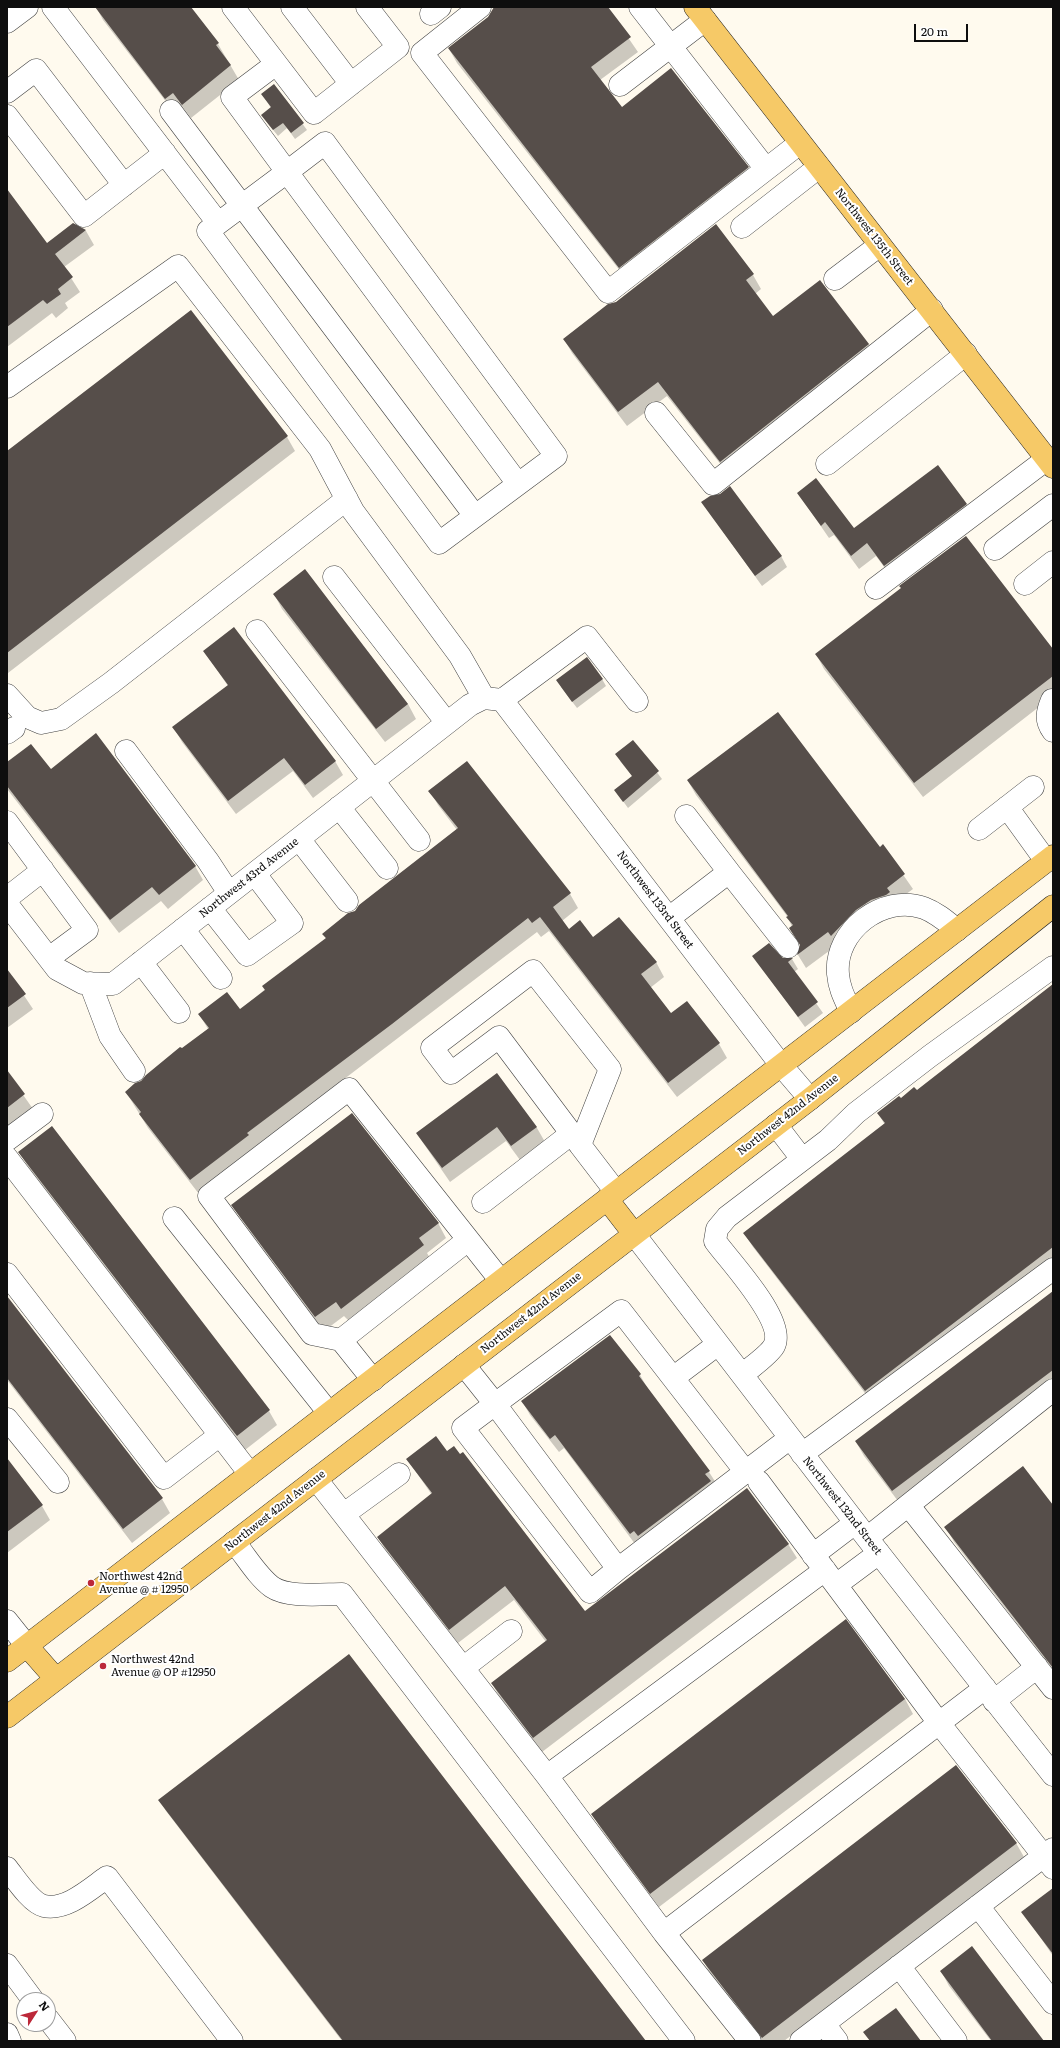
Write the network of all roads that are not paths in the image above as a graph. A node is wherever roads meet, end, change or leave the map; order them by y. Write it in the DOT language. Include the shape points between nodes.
graph roads {
  1 [pos="27,7"];
  2 [pos="53,7"];
  3 [pos="233,7"];
  4 [pos="292,7"];
  5 [pos="367,7"];
  6 [pos="480,7"];
  7 [pos="640,7"];
  8 [pos="700,13"];
  9 [pos="7,22"];
  10 [pos="670,46"];
  11 [pos="276,64"];
  12 [pos="351,84"];
  13 [pos="620,85"];
  14 [pos="7,92"];
  15 [pos="171,110"];
  16 [pos="7,116"];
  17 [pos="800,143"];
  18 [pos="165,154"];
  19 [pos="819,167"];
  20 [pos="766,169"];
  21 [pos="287,172"];
  22 [pos="124,185"];
  23 [pos="243,204"];
  24 [pos="218,223"];
  25 [pos="742,227"];
  26 [pos="880,245"];
  27 [pos="835,279"];
  28 [pos="932,310"];
  29 [pos="966,354"];
  30 [pos="7,388"];
  31 [pos="656,413"];
  32 [pos="1050,463"];
  33 [pos="827,464"];
  34 [pos="518,484"];
  35 [pos="347,499"];
  36 [pos="1053,505"];
  37 [pos="475,516"];
  38 [pos="995,549"];
  39 [pos="1053,562"];
  40 [pos="334,576"];
  41 [pos="1025,584"];
  42 [pos="876,588"];
  43 [pos="257,631"];
  44 [pos="7,695"];
  45 [pos="493,699"];
  46 [pos="637,701"];
  47 [pos="1053,701"];
  48 [pos="447,723"];
  49 [pos="1053,731"];
  50 [pos="126,751"];
  51 [pos="373,781"];
  52 [pos="1033,787"];
  53 [pos="340,807"];
  54 [pos="1007,807"];
  55 [pos="686,816"];
  56 [pos="7,822"];
  57 [pos="979,829"];
  58 [pos="299,839"];
  59 [pos="419,840"];
  60 [pos="1050,858"];
  61 [pos="387,868"];
  62 [pos="43,870"];
  63 [pos="729,872"];
  64 [pos="255,874"];
  65 [pos="229,894"];
  66 [pos="7,898"];
  67 [pos="347,901"];
  68 [pos="7,904"];
  69 [pos="1053,906"];
  70 [pos="210,908"];
  71 [pos="669,918"];
  72 [pos="183,929"];
  73 [pos="957,930"];
  74 [pos="788,947"];
  75 [pos="48,958"];
  76 [pos="141,962"];
  77 [pos="1053,967"];
  78 [pos="221,978"];
  79 [pos="90,983"];
  80 [pos="179,1012"];
  81 [pos="851,1012"];
  82 [pos="781,1065"];
  83 [pos="134,1071"];
  84 [pos="810,1099"];
  85 [pos="42,1114"];
  86 [pos="776,1125"];
  87 [pos="7,1140"];
  88 [pos="575,1140"];
  89 [pos="7,1158"];
  90 [pos="802,1159"];
  91 [pos="611,1196"];
  92 [pos="483,1202"];
  93 [pos="174,1218"];
  94 [pos="634,1234"];
  95 [pos="468,1240"];
  96 [pos="1053,1269"];
  97 [pos="7,1274"];
  98 [pos="501,1281"];
  99 [pos="341,1340"];
  100 [pos="718,1344"];
  101 [pos="464,1365"];
  102 [pos="742,1375"];
  103 [pos="673,1378"];
  104 [pos="373,1380"];
  105 [pos="1050,1399"];
  106 [pos="494,1404"];
  107 [pos="329,1414"];
  108 [pos="7,1419"];
  109 [pos="220,1435"];
  110 [pos="796,1446"];
  111 [pos="250,1474"];
  112 [pos="399,1474"];
  113 [pos="752,1476"];
  114 [pos="316,1479"];
  115 [pos="58,1482"];
  116 [pos="909,1506"];
  117 [pos="344,1514"];
  118 [pos="867,1538"];
  119 [pos="234,1542"];
  120 [pos="618,1569"];
  121 [pos="825,1570"];
  122 [pos="7,1621"];
  123 [pos="511,1631"];
  124 [pos="27,1646"];
  125 [pos="7,1661"];
  126 [pos="1037,1667"];
  127 [pos="463,1668"];
  128 [pos="56,1679"];
  129 [pos="1053,1688"];
  130 [pos="990,1695"];
  131 [pos="7,1717"];
  132 [pos="939,1723"];
  133 [pos="1053,1775"];
  134 [pos="547,1776"];
  135 [pos="1050,1858"];
  136 [pos="7,1868"];
  137 [pos="978,1906"];
  138 [pos="664,1933"];
  139 [pos="7,1966"];
  140 [pos="899,1966"];
  141 [pos="27,1992"];
  142 [pos="1053,2003"];
  143 [pos="824,2024"];
  144 [pos="56,2029"];
  145 [pos="7,2034"];
  146 [pos="10,2041"];
  147 [pos="65,2041"];
  148 [pos="232,2041"];
  149 [pos="684,2041"];
  150 [pos="750,2041"];
  151 [pos="802,2041"];
  152 [pos="837,2041"];
  153 [pos="956,2041"];
  1 -- 9 [label="street"];
  2 -- 18 [label="street"];
  3 -- 11 [label="street"];
  4 -- 12 [label="street"];
  5 -- 12 [label="street" via="398,47"];
  6 -- 20 [label="street" via="422,53 608,292"];
  7 -- 10 [label="street"];
  8 -- 10 [label="street"];
  8 -- 17 [label="main road, Northwest 135th Street"];
  10 -- 13 [label="street"];
  10 -- 20 [label="street"];
  11 -- 12 [label="street" via="314,113"];
  11 -- 21 [label="street" via="232,97"];
  14 -- 22 [label="street" via="36,70"];
  15 -- 23 [label="street"];
  16 -- 22 [label="street" via="84,216"];
  17 -- 19 [label="main road, Northwest 135th Street"];
  17 -- 20 [label="street"];
  18 -- 22 [label="street"];
  18 -- 24 [label="street"];
  19 -- 25 [label="street"];
  19 -- 26 [label="main road, Northwest 135th Street"];
  21 -- 23 [label="street"];
  21 -- 34 [label="street"];
  21 -- 34 [label="street" via="325,143 556,456"];
  23 -- 24 [label="street"];
  23 -- 37 [label="street"];
  24 -- 37 [label="street" via="208,231 439,543"];
  26 -- 27 [label="street"];
  26 -- 28 [label="main road, Northwest 135th Street"];
  28 -- 29 [label="main road, Northwest 135th Street"];
  28 -- 31 [label="street" via="713,484"];
  29 -- 32 [label="main road, Northwest 135th Street"];
  29 -- 33 [label="street"];
  30 -- 35 [label="street, Northwest 133rd Street" via="178,266 320,449"];
  32 -- 42 [label="street"];
  34 -- 37 [label="street"];
  35 -- 44 [label="street" via="61,719 41,723 27,717"];
  35 -- 45 [label="street, Northwest 133rd Street" via="362,524"];
  36 -- 38 [label="street"];
  39 -- 41 [label="street"];
  40 -- 48 [label="street"];
  43 -- 51 [label="street"];
  45 -- 46 [label="street, Northwest 43rd Avenue" via="587,636"];
  45 -- 48 [label="street, Northwest 43rd Avenue" via="470,705"];
  45 -- 71 [label="street, Northwest 133rd Street"];
  47 -- 49 [label="street" via="1046,714"];
  48 -- 51 [label="street, Northwest 43rd Avenue"];
  50 -- 65 [label="street" via="208,861"];
  51 -- 53 [label="street, Northwest 43rd Avenue"];
  51 -- 59 [label="street"];
  52 -- 54 [label="street"];
  53 -- 58 [label="street, Northwest 43rd Avenue"];
  53 -- 61 [label="street"];
  54 -- 57 [label="street"];
  54 -- 60 [label="street"];
  55 -- 63 [label="street"];
  56 -- 62 [label="street"];
  58 -- 64 [label="street, Northwest 43rd Avenue"];
  58 -- 67 [label="street"];
  60 -- 73 [label="main road"];
  62 -- 66 [label="street"];
  62 -- 75 [label="street" via="87,930"];
  63 -- 71 [label="street"];
  63 -- 74 [label="street"];
  64 -- 65 [label="street, Northwest 43rd Avenue"];
  64 -- 70 [label="street" via="292,923 247,955"];
  65 -- 70 [label="street, Northwest 43rd Avenue"];
  68 -- 75 [label="street, Northwest 43rd Avenue"];
  69 -- 84 [label="main road, Northwest 42nd Avenue"];
  70 -- 72 [label="street, Northwest 43rd Avenue"];
  71 -- 82 [label="street, Northwest 133rd Street"];
  72 -- 76 [label="street, Northwest 43rd Avenue"];
  72 -- 78 [label="street"];
  73 -- 81 [label="main road"];
  73 -- 81 [label="street" via="941,916 922,907 902,905 882,909 864,919 850,934 841,952 838,973 842,993"];
  75 -- 79 [label="street, Northwest 43rd Avenue" via="57,969 83,983"];
  76 -- 79 [label="street, Northwest 43rd Avenue" via="113,984"];
  76 -- 80 [label="street"];
  77 -- 90 [label="street" via="930,1056"];
  79 -- 83 [label="street" via="110,1036"];
  81 -- 82 [label="main road"];
  82 -- 84 [label="street, Northwest 133rd Street"];
  82 -- 91 [label="main road"];
  84 -- 86 [label="main road, Northwest 42nd Avenue"];
  85 -- 87 [label="street"];
  86 -- 90 [label="street"];
  86 -- 94 [label="main road, Northwest 42nd Avenue"];
  88 -- 88 [label="street" via="610,1069 533,971 432,1048 451,1073 499,1037"];
  88 -- 91 [label="street"];
  88 -- 92 [label="street"];
  89 -- 109 [label="street"];
  90 -- 102 [label="street" via="727,1217 717,1229 715,1241 769,1313 776,1332 774,1347"];
  91 -- 94 [label="main road"];
  91 -- 98 [label="main road"];
  93 -- 107 [label="street"];
  94 -- 100 [label="street, Northwest 132nd Street"];
  94 -- 101 [label="main road, Northwest 42nd Avenue"];
  95 -- 98 [label="street"];
  95 -- 99 [label="street"];
  95 -- 99 [label="street" via="349,1089 209,1196 312,1334"];
  96 -- 110 [label="street"];
  97 -- 109 [label="street" via="164,1478"];
  98 -- 104 [label="main road"];
  99 -- 104 [label="street"];
  100 -- 102 [label="street, Northwest 132nd Street"];
  100 -- 103 [label="street"];
  101 -- 106 [label="street"];
  101 -- 114 [label="main road, Northwest 42nd Avenue"];
  102 -- 110 [label="street, Northwest 132nd Street"];
  103 -- 106 [label="street" via="620,1310"];
  103 -- 113 [label="street"];
  104 -- 107 [label="main road"];
  105 -- 116 [label="street"];
  106 -- 120 [label="street"];
  106 -- 120 [label="street" via="463,1428 590,1592"];
  107 -- 111 [label="main road"];
  108 -- 115 [label="street"];
  109 -- 111 [label="street"];
  110 -- 113 [label="street"];
  110 -- 118 [label="street, Northwest 132nd Street"];
  111 -- 124 [label="main road"];
  112 -- 117 [label="street"];
  113 -- 120 [label="street"];
  113 -- 121 [label="street"];
  114 -- 117 [label="street"];
  114 -- 119 [label="main road, Northwest 42nd Avenue"];
  116 -- 118 [label="street"];
  116 -- 126 [label="street"];
  117 -- 127 [label="street"];
  118 -- 121 [label="street"];
  118 -- 121 [label="street"];
  118 -- 130 [label="street, Northwest 132nd Street"];
  119 -- 128 [label="main road, Northwest 42nd Avenue"];
  119 -- 149 [label="street" via="272,1587 283,1592 302,1594 342,1594"];
  121 -- 132 [label="street"];
  121 -- 134 [label="street"];
  122 -- 124 [label="street"];
  123 -- 127 [label="street"];
  124 -- 125 [label="main road"];
  124 -- 128 [label="main road"];
  126 -- 129 [label="street"];
  126 -- 130 [label="street"];
  127 -- 134 [label="street"];
  128 -- 131 [label="main road, Northwest 42nd Avenue"];
  130 -- 132 [label="street"];
  130 -- 133 [label="street, Northwest 132nd Street"];
  132 -- 135 [label="street"];
  132 -- 138 [label="street"];
  134 -- 138 [label="street"];
  135 -- 137 [label="street"];
  136 -- 148 [label="street" via="31,1898 43,1906 63,1905 107,1876"];
  137 -- 140 [label="street"];
  137 -- 142 [label="street"];
  138 -- 150 [label="street"];
  139 -- 141 [label="street"];
  140 -- 143 [label="street"];
  140 -- 153 [label="street"];
  143 -- 151 [label="street"];
  143 -- 152 [label="street"];
  144 -- 147 [label="street"];
  145 -- 146 [label="street"];
}
